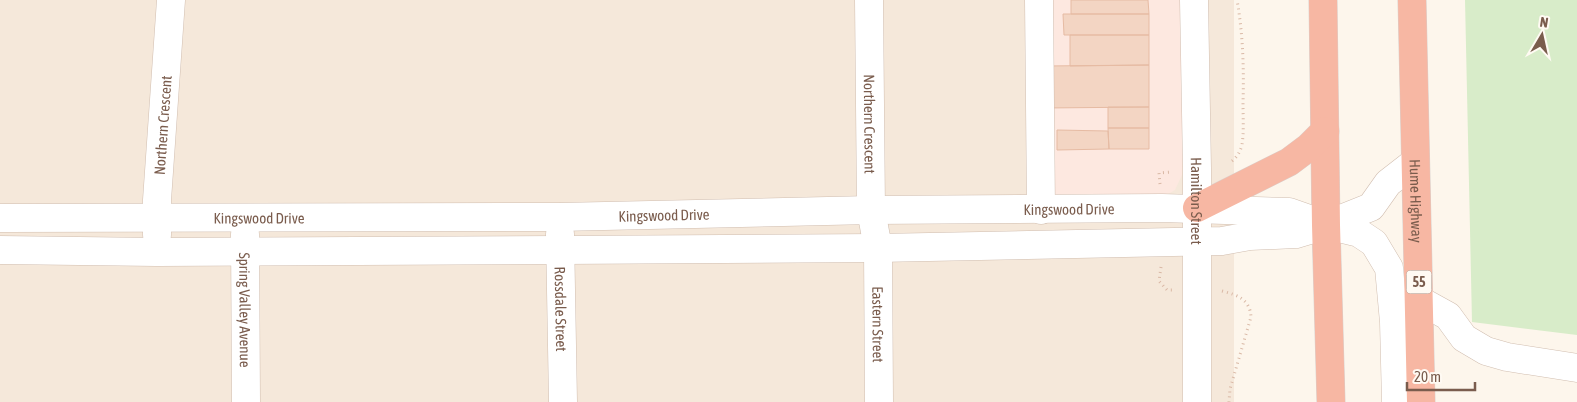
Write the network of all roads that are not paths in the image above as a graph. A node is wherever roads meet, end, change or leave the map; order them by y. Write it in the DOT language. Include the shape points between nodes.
graph roads {
  1 [pos="171,0"];
  2 [pos="869,0"];
  3 [pos="1039,0"];
  4 [pos="1194,0"];
  5 [pos="1323,0"];
  6 [pos="1412,0"];
  7 [pos="1325,131"];
  8 [pos="1415,162"];
  9 [pos="1197,208"];
  10 [pos="1094,209"];
  11 [pos="871,210"];
  12 [pos="1041,210"];
  13 [pos="156,217"];
  14 [pos="559,217"];
  15 [pos="0,218"];
  16 [pos="245,218"];
  17 [pos="1326,225"];
  18 [pos="1196,242"];
  19 [pos="1095,244"];
  20 [pos="878,248"];
  21 [pos="0,250"];
  22 [pos="561,250"];
  23 [pos="245,251"];
  24 [pos="157,252"];
  25 [pos="1419,300"];
  26 [pos="1577,368"];
  27 [pos="246,402"];
  28 [pos="562,402"];
  29 [pos="879,402"];
  30 [pos="1197,402"];
  31 [pos="1331,402"];
  32 [pos="1396,402"];
  33 [pos="1422,402"];
  1 -- 13 [label="street, Northern Crescent"];
  2 -- 11 [label="street, Northern Crescent"];
  3 -- 12 [label="street"];
  4 -- 9 [label="street, Hamilton Street"];
  5 -- 7 [label="highway"];
  6 -- 8 [label="highway, Hume Highway / 55"];
  7 -- 9 [label="highway" via="1289,162"];
  7 -- 17 [label="highway"];
  8 -- 17 [label="street" via="1388,183 1371,207"];
  8 -- 25 [label="highway, Hume Highway / 55"];
  9 -- 10 [label="street, Kingswood Drive"];
  9 -- 17 [label="street, Kingswood Drive" via="1289,212"];
  9 -- 18 [label="street, Hamilton Street"];
  10 -- 12 [label="street, Kingswood Drive"];
  10 -- 19 [label="street"];
  11 -- 12 [label="street, Kingswood Drive"];
  11 -- 14 [label="street, Kingswood Drive"];
  11 -- 20 [label="street, Northern Crescent"];
  13 -- 15 [label="street, Kingswood Drive"];
  13 -- 16 [label="street, Kingswood Drive"];
  13 -- 24 [label="street, Northern Crescent"];
  14 -- 16 [label="street, Kingswood Drive"];
  14 -- 22 [label="street, Rossdale Street"];
  16 -- 23 [label="street, Spring Valley Avenue"];
  17 -- 18 [label="street" via="1296,234"];
  17 -- 31 [label="highway"];
  17 -- 32 [label="street, Kingswood Drive" via="1359,233 1374,243 1389,268"];
  18 -- 19 [label="street"];
  18 -- 30 [label="street, Hamilton Street"];
  19 -- 20 [label="street"];
  20 -- 22 [label="street"];
  20 -- 29 [label="street, Eastern Street"];
  21 -- 24 [label="street"];
  22 -- 23 [label="street"];
  22 -- 28 [label="street, Rossdale Street"];
  23 -- 24 [label="street"];
  23 -- 27 [label="street, Spring Valley Avenue"];
  25 -- 26 [label="street" via="1448,316 1464,338 1486,351 1507,358"];
  25 -- 33 [label="highway, Hume Highway / 55"];
}
